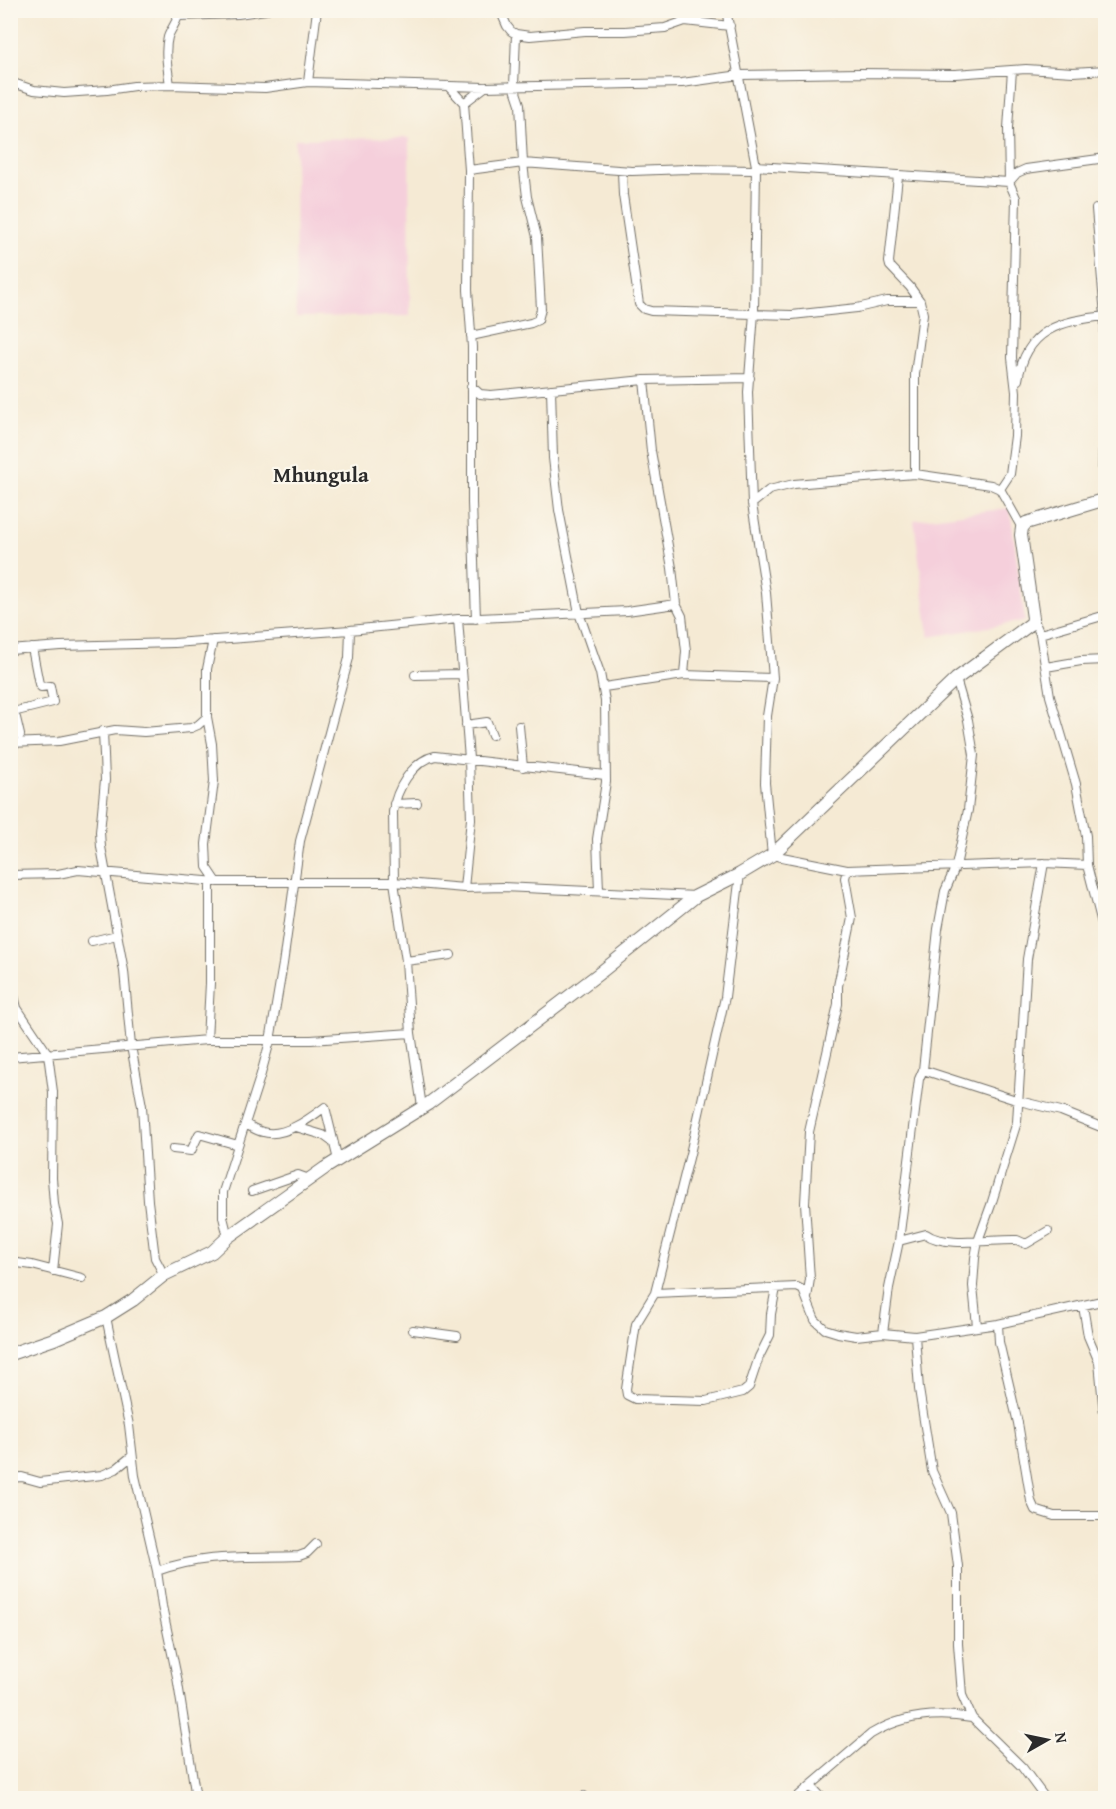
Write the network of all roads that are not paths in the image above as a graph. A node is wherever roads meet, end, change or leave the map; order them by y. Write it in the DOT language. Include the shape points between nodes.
graph roads {
  1 [pos="266,10"];
  2 [pos="317,10"];
  3 [pos="500,10"];
  4 [pos="726,10"];
  5 [pos="179,13"];
  6 [pos="730,26"];
  7 [pos="516,34"];
  8 [pos="1012,70"];
  9 [pos="1106,70"];
  10 [pos="740,75"];
  11 [pos="10,82"];
  12 [pos="308,82"];
  13 [pos="170,85"];
  14 [pos="448,86"];
  15 [pos="514,86"];
  16 [pos="485,87"];
  17 [pos="464,103"];
  18 [pos="1106,158"];
  19 [pos="523,163"];
  20 [pos="755,168"];
  21 [pos="469,170"];
  22 [pos="622,171"];
  23 [pos="898,176"];
  24 [pos="1009,182"];
  25 [pos="1096,209"];
  26 [pos="920,301"];
  27 [pos="754,314"];
  28 [pos="1105,316"];
  29 [pos="471,336"];
  30 [pos="750,378"];
  31 [pos="644,380"];
  32 [pos="471,386"];
  33 [pos="551,389"];
  34 [pos="1016,392"];
  35 [pos="915,474"];
  36 [pos="750,481"];
  37 [pos="769,489"];
  38 [pos="1000,489"];
  39 [pos="1104,500"];
  40 [pos="752,504"];
  41 [pos="1022,528"];
  42 [pos="676,604"];
  43 [pos="579,613"];
  44 [pos="1106,615"];
  45 [pos="1033,618"];
  46 [pos="458,619"];
  47 [pos="476,619"];
  48 [pos="350,630"];
  49 [pos="1040,634"];
  50 [pos="213,640"];
  51 [pos="32,648"];
  52 [pos="10,650"];
  53 [pos="1106,660"];
  54 [pos="1046,667"];
  55 [pos="461,674"];
  56 [pos="415,675"];
  57 [pos="684,675"];
  58 [pos="773,678"];
  59 [pos="956,679"];
  60 [pos="604,687"];
  61 [pos="17,711"];
  62 [pos="207,717"];
  63 [pos="10,718"];
  64 [pos="466,725"];
  65 [pos="519,726"];
  66 [pos="104,731"];
  67 [pos="20,735"];
  68 [pos="492,735"];
  69 [pos="10,743"];
  70 [pos="469,759"];
  71 [pos="523,767"];
  72 [pos="605,775"];
  73 [pos="417,803"];
  74 [pos="394,804"];
  75 [pos="772,855"];
  76 [pos="1044,863"];
  77 [pos="1088,865"];
  78 [pos="956,866"];
  79 [pos="847,870"];
  80 [pos="106,873"];
  81 [pos="740,874"];
  82 [pos="10,875"];
  83 [pos="214,882"];
  84 [pos="293,882"];
  85 [pos="394,882"];
  86 [pos="464,888"];
  87 [pos="599,891"];
  88 [pos="696,896"];
  89 [pos="1104,919"];
  90 [pos="117,935"];
  91 [pos="1106,939"];
  92 [pos="92,941"];
  93 [pos="451,955"];
  94 [pos="406,961"];
  95 [pos="10,980"];
  96 [pos="411,1033"];
  97 [pos="207,1040"];
  98 [pos="270,1041"];
  99 [pos="131,1046"];
  100 [pos="48,1054"];
  101 [pos="10,1057"];
  102 [pos="923,1070"];
  103 [pos="1019,1101"];
  104 [pos="422,1107"];
  105 [pos="245,1124"];
  106 [pos="297,1127"];
  107 [pos="1106,1129"];
  108 [pos="334,1143"];
  109 [pos="238,1145"];
  110 [pos="173,1149"];
  111 [pos="338,1160"];
  112 [pos="309,1179"];
  113 [pos="252,1191"];
  114 [pos="1048,1231"];
  115 [pos="228,1237"];
  116 [pos="978,1240"];
  117 [pos="899,1241"];
  118 [pos="10,1262"];
  119 [pos="53,1271"];
  120 [pos="164,1275"];
  121 [pos="82,1278"];
  122 [pos="776,1288"];
  123 [pos="655,1293"];
  124 [pos="807,1298"];
  125 [pos="1106,1300"];
  126 [pos="1083,1306"];
  127 [pos="106,1317"];
  128 [pos="998,1324"];
  129 [pos="976,1326"];
  130 [pos="413,1330"];
  131 [pos="883,1333"];
  132 [pos="456,1336"];
  133 [pos="915,1336"];
  134 [pos="10,1354"];
  135 [pos="1106,1425"];
  136 [pos="132,1456"];
  137 [pos="10,1478"];
  138 [pos="1106,1516"];
  139 [pos="316,1544"];
  140 [pos="157,1571"];
  141 [pos="972,1718"];
  142 [pos="812,1786"];
  143 [pos="196,1798"];
  144 [pos="796,1798"];
  145 [pos="822,1798"];
  146 [pos="1046,1798"];
  1 -- 5 [label="street" via="238,14"];
  2 -- 12 [label="street"];
  3 -- 7 [label="street" via="507,26"];
  4 -- 6 [label="street"];
  5 -- 13 [label="street" via="167,45"];
  6 -- 7 [label="street" via="690,21 665,28 625,31"];
  6 -- 10 [label="street"];
  7 -- 15 [label="street"];
  8 -- 9 [label="street"];
  8 -- 10 [label="street"];
  8 -- 24 [label="street"];
  10 -- 15 [label="street" via="682,83"];
  10 -- 20 [label="street"];
  11 -- 13 [label="street" via="33,90 64,93"];
  12 -- 13 [label="street" via="265,88"];
  12 -- 14 [label="street"];
  14 -- 16 [label="street"];
  14 -- 17 [label="street"];
  15 -- 16 [label="street"];
  15 -- 19 [label="street" via="520,104"];
  16 -- 17 [label="street"];
  17 -- 21 [label="street"];
  18 -- 24 [label="street" via="1026,169"];
  19 -- 21 [label="street"];
  19 -- 22 [label="street"];
  19 -- 29 [label="street" via="537,237 540,316 531,323"];
  20 -- 22 [label="street"];
  20 -- 23 [label="street"];
  20 -- 27 [label="street"];
  21 -- 29 [label="street"];
  22 -- 27 [label="street" via="639,304 651,311"];
  23 -- 24 [label="street"];
  23 -- 26 [label="street" via="889,262"];
  24 -- 34 [label="street" via="1016,198 1012,358"];
  25 -- 28 [label="street"];
  26 -- 27 [label="street" via="886,301 792,315"];
  26 -- 35 [label="street" via="923,320 915,374"];
  27 -- 30 [label="street"];
  28 -- 34 [label="street" via="1068,322 1034,340 1020,364"];
  28 -- 39 [label="street"];
  29 -- 32 [label="street"];
  30 -- 31 [label="street"];
  30 -- 36 [label="street"];
  31 -- 33 [label="street"];
  31 -- 42 [label="street" via="651,451"];
  32 -- 33 [label="street" via="480,394 491,395"];
  32 -- 47 [label="street"];
  33 -- 43 [label="street" via="559,510"];
  34 -- 38 [label="street" via="1010,474"];
  35 -- 37 [label="street"];
  35 -- 38 [label="street"];
  36 -- 37 [label="street"];
  36 -- 40 [label="street"];
  37 -- 40 [label="street"];
  38 -- 41 [label="street"];
  39 -- 41 [label="street" via="1032,520"];
  40 -- 58 [label="street" via="766,593"];
  41 -- 45 [label="street"];
  42 -- 43 [label="street"];
  42 -- 57 [label="street" via="682,616"];
  43 -- 47 [label="street"];
  43 -- 60 [label="street"];
  44 -- 49 [label="street"];
  45 -- 49 [label="street"];
  45 -- 59 [label="street" via="1029,625"];
  46 -- 47 [label="street"];
  46 -- 48 [label="street"];
  46 -- 55 [label="street"];
  48 -- 50 [label="street"];
  48 -- 84 [label="street" via="349,658"];
  49 -- 54 [label="street"];
  50 -- 51 [label="street"];
  50 -- 62 [label="street" via="207,669"];
  51 -- 52 [label="street"];
  51 -- 61 [label="street" via="39,684 50,686 53,702"];
  53 -- 54 [label="street"];
  54 -- 77 [label="street" via="1050,696 1076,783"];
  55 -- 56 [label="street"];
  55 -- 64 [label="street"];
  57 -- 58 [label="street"];
  57 -- 60 [label="street"];
  58 -- 75 [label="street" via="767,716 765,783"];
  59 -- 75 [label="street"];
  59 -- 78 [label="street" via="974,756"];
  60 -- 72 [label="street"];
  62 -- 66 [label="street" via="191,728"];
  62 -- 83 [label="street" via="214,780 206,860"];
  63 -- 67 [label="street" via="16,718"];
  64 -- 68 [label="street" via="487,722"];
  64 -- 70 [label="street"];
  65 -- 71 [label="street"];
  66 -- 69 [label="street" via="59,741"];
  66 -- 80 [label="street" via="100,832"];
  70 -- 71 [label="street"];
  70 -- 74 [label="street" via="428,757 406,779"];
  70 -- 86 [label="street" via="471,819"];
  71 -- 72 [label="street"];
  72 -- 87 [label="street" via="597,839"];
  73 -- 74 [label="street"];
  74 -- 85 [label="street"];
  75 -- 79 [label="street"];
  75 -- 81 [label="street"];
  76 -- 77 [label="street"];
  76 -- 78 [label="street"];
  76 -- 103 [label="street" via="1027,959"];
  77 -- 89 [label="street"];
  78 -- 79 [label="street"];
  78 -- 102 [label="street" via="945,891 938,929"];
  79 -- 124 [label="street" via="852,918 838,1004 809,1132 805,1203 810,1279"];
  80 -- 82 [label="street" via="78,870"];
  80 -- 83 [label="street"];
  80 -- 90 [label="street"];
  81 -- 88 [label="street"];
  81 -- 123 [label="street" via="725,998"];
  83 -- 84 [label="street"];
  83 -- 97 [label="street"];
  84 -- 85 [label="street"];
  84 -- 98 [label="street"];
  85 -- 86 [label="street"];
  85 -- 94 [label="street"];
  86 -- 87 [label="street"];
  87 -- 88 [label="street"];
  88 -- 104 [label="street"];
  89 -- 91 [label="street"];
  90 -- 92 [label="street"];
  90 -- 99 [label="street"];
  93 -- 94 [label="street"];
  94 -- 96 [label="street"];
  95 -- 100 [label="street" via="17,1008"];
  96 -- 98 [label="street"];
  96 -- 104 [label="street"];
  97 -- 98 [label="street"];
  97 -- 99 [label="street"];
  98 -- 105 [label="street"];
  99 -- 100 [label="street"];
  99 -- 120 [label="street" via="142,1106 155,1258"];
  100 -- 101 [label="street"];
  100 -- 119 [label="street" via="53,1092 52,1178 58,1224"];
  102 -- 103 [label="street"];
  102 -- 117 [label="street"];
  103 -- 107 [label="street" via="1061,1111"];
  103 -- 116 [label="street" via="1017,1122"];
  104 -- 111 [label="street"];
  105 -- 106 [label="street" via="264,1133"];
  105 -- 109 [label="street"];
  106 -- 108 [label="street"];
  106 -- 108 [label="street" via="325,1107"];
  108 -- 111 [label="street"];
  109 -- 110 [label="street" via="199,1134 191,1151"];
  109 -- 115 [label="street" via="223,1192"];
  111 -- 112 [label="street"];
  112 -- 113 [label="street" via="298,1175"];
  112 -- 115 [label="street"];
  114 -- 116 [label="street" via="1026,1244 1017,1240"];
  115 -- 120 [label="street" via="203,1257"];
  116 -- 117 [label="street" via="939,1239 926,1234"];
  116 -- 129 [label="street" via="973,1286"];
  117 -- 131 [label="street"];
  118 -- 119 [label="street"];
  119 -- 121 [label="street"];
  120 -- 127 [label="street"];
  122 -- 123 [label="street"];
  122 -- 123 [label="street" via="770,1335 749,1387 740,1394 694,1402 635,1399 626,1392 636,1324"];
  122 -- 124 [label="street" via="800,1288"];
  124 -- 131 [label="street" via="815,1320 825,1329 856,1336"];
  125 -- 126 [label="street"];
  126 -- 128 [label="street"];
  126 -- 135 [label="street" via="1100,1371"];
  127 -- 134 [label="street"];
  127 -- 136 [label="street"];
  128 -- 129 [label="street"];
  128 -- 138 [label="street" via="1035,1510 1054,1516"];
  129 -- 133 [label="street"];
  130 -- 132 [label="street"];
  131 -- 133 [label="street"];
  133 -- 141 [label="street" via="932,1471 952,1522 958,1566 962,1695"];
  136 -- 137 [label="street" via="102,1475 40,1482"];
  136 -- 140 [label="street"];
  139 -- 140 [label="street" via="299,1556 211,1558"];
  140 -- 143 [label="street"];
  141 -- 142 [label="street" via="927,1716 884,1726"];
  141 -- 146 [label="street" via="1023,1767"];
  142 -- 144 [label="street"];
  142 -- 145 [label="street"];
}
